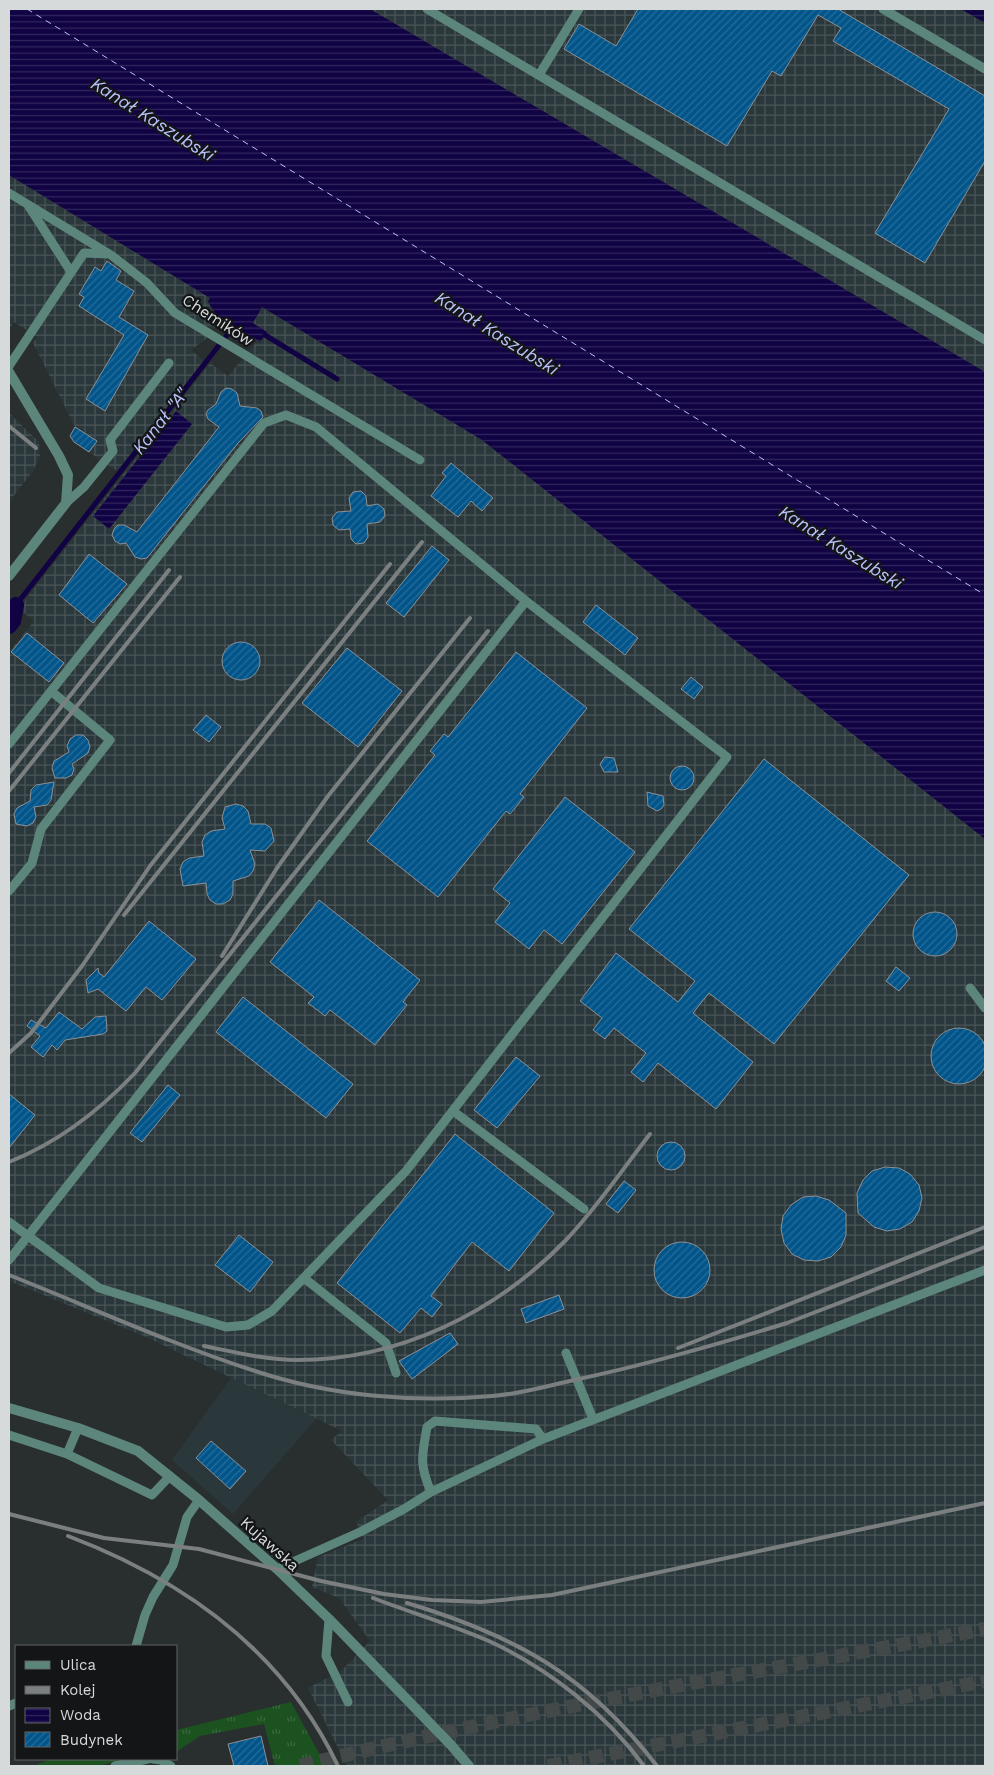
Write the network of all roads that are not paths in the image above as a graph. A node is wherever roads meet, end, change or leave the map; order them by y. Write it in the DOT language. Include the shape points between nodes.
graph roads {
  1 [pos="427,9"];
  2 [pos="579,9"];
  3 [pos="884,9"];
  4 [pos="985,69"];
  5 [pos="539,75"];
  6 [pos="9,193"];
  7 [pos="26,203"];
  8 [pos="111,255"];
  9 [pos="71,272"];
  10 [pos="985,340"];
  11 [pos="169,363"];
  12 [pos="9,366"];
  13 [pos="9,372"];
  14 [pos="420,460"];
  15 [pos="66,503"];
  16 [pos="9,576"];
  17 [pos="526,601"];
  18 [pos="51,692"];
  19 [pos="9,744"];
  20 [pos="9,891"];
  21 [pos="970,988"];
  22 [pos="985,1008"];
  23 [pos="453,1111"];
  24 [pos="584,1210"];
  25 [pos="9,1222"];
  26 [pos="28,1236"];
  27 [pos="9,1260"];
  28 [pos="985,1270"];
  29 [pos="304,1278"];
  30 [pos="566,1353"];
  31 [pos="396,1373"];
  32 [pos="9,1408"];
  33 [pos="593,1418"];
  34 [pos="78,1428"];
  35 [pos="9,1435"];
  36 [pos="542,1439"];
  37 [pos="67,1454"];
  38 [pos="170,1476"];
  39 [pos="430,1492"];
  40 [pos="198,1500"];
  41 [pos="277,1569"];
  42 [pos="329,1619"];
  43 [pos="136,1645"];
  44 [pos="348,1702"];
  45 [pos="143,1760"];
  46 [pos="115,1766"];
  47 [pos="469,1766"];
  1 -- 5 [label="lane"];
  2 -- 5 [label="lane"];
  3 -- 4 [label="lane"];
  5 -- 10 [label="lane"];
  6 -- 7 [label="lane, Chemików"];
  7 -- 8 [label="lane, Chemików"];
  7 -- 9 [label="lane"];
  8 -- 9 [label="lane" via="84,253"];
  8 -- 14 [label="lane, Chemików" via="147,283 175,313"];
  9 -- 12 [label="lane"];
  11 -- 15 [label="lane" via="110,440 113,451 84,487"];
  13 -- 15 [label="street" via="60,456 68,475"];
  15 -- 16 [label="street"];
  17 -- 18 [label="lane" via="316,427 286,415 264,423"];
  17 -- 23 [label="lane" via="727,757"];
  17 -- 26 [label="lane"];
  18 -- 19 [label="lane"];
  18 -- 20 [label="lane" via="110,740 41,829 32,863"];
  21 -- 22 [label="lane"];
  23 -- 24 [label="lane"];
  23 -- 29 [label="lane" via="406,1171"];
  25 -- 26 [label="lane"];
  26 -- 27 [label="lane"];
  26 -- 29 [label="lane" via="99,1288 226,1328 248,1325 272,1311"];
  28 -- 33 [label="lane"];
  29 -- 31 [label="lane" via="386,1343"];
  30 -- 33 [label="lane"];
  32 -- 34 [label="street, Kujawska"];
  33 -- 36 [label="lane"];
  34 -- 37 [label="lane"];
  34 -- 38 [label="street, Kujawska" via="138,1451"];
  35 -- 37 [label="lane"];
  36 -- 39 [label="lane"];
  36 -- 39 [label="lane" via="536,1429 435,1421 427,1427 421,1461"];
  37 -- 38 [label="lane" via="152,1495"];
  38 -- 40 [label="street, Kujawska"];
  39 -- 41 [label="lane" via="360,1532"];
  40 -- 41 [label="street, Kujawska"];
  40 -- 43 [label="lane" via="187,1517 173,1565 149,1606"];
  41 -- 42 [label="street, Kujawska"];
  42 -- 44 [label="lane" via="326,1656"];
  42 -- 47 [label="street, Kujawska"];
  45 -- 46 [label="lane"];
}
